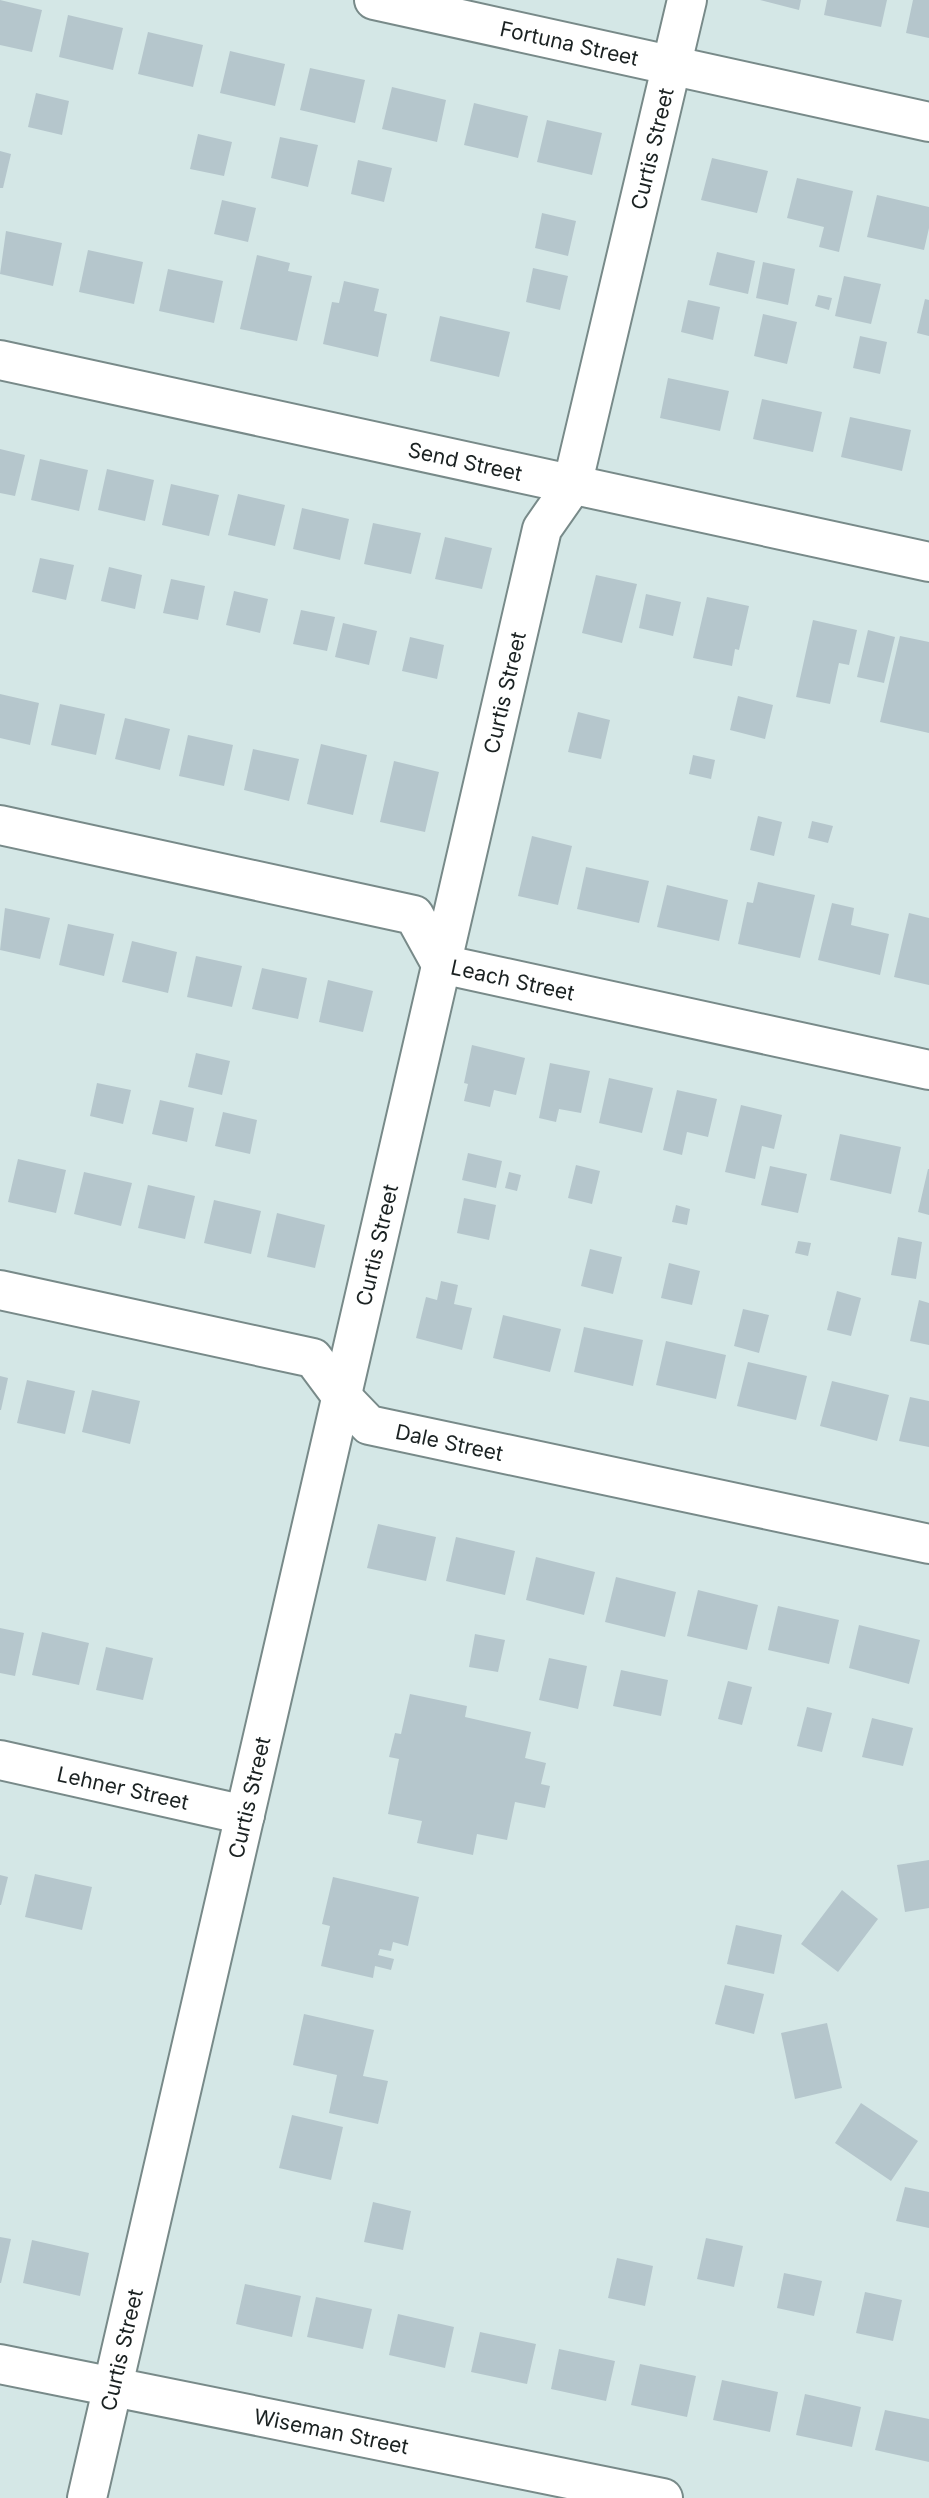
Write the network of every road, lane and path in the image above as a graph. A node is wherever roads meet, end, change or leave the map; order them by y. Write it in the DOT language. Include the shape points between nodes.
graph roads {
  1 [pos="374,0"];
  2 [pos="687,0"];
  3 [pos="671,65"];
  4 [pos="929,122"];
  5 [pos="0,360"];
  6 [pos="572,485"];
  7 [pos="929,562"];
  8 [pos="0,825"];
  9 [pos="442,964"];
  10 [pos="929,1070"];
  11 [pos="0,1290"];
  12 [pos="342,1397"];
  13 [pos="929,1544"];
  14 [pos="0,1760"];
  15 [pos="245,1815"];
  16 [pos="0,2364"];
  17 [pos="112,2389"];
  18 [pos="87,2498"];
  19 [pos="663,2498"];
  1 -- 3 [label="street, Fortuna Street"];
  2 -- 3 [label="street, Curtis Street"];
  3 -- 4 [label="street, Fortuna Street"];
  3 -- 6 [label="street, Curtis Street"];
  5 -- 6 [label="street, Send Street"];
  6 -- 7 [label="street, Send Street"];
  6 -- 9 [label="street, Curtis Street" via="542,529"];
  8 -- 9 [label="street, Leach Street" via="414,915"];
  9 -- 10 [label="street, Leach Street"];
  9 -- 12 [label="street, Curtis Street"];
  11 -- 12 [label="street, Dale Street" via="313,1358"];
  12 -- 13 [label="street, Dale Street" via="369,1425"];
  12 -- 15 [label="street, Curtis Street"];
  14 -- 15 [label="street, Lehner Street"];
  15 -- 17 [label="street, Curtis Street"];
  16 -- 17 [label="street, Wiseman Street"];
  17 -- 18 [label="street, Curtis Street"];
  17 -- 19 [label="street, Wiseman Street"];
}
